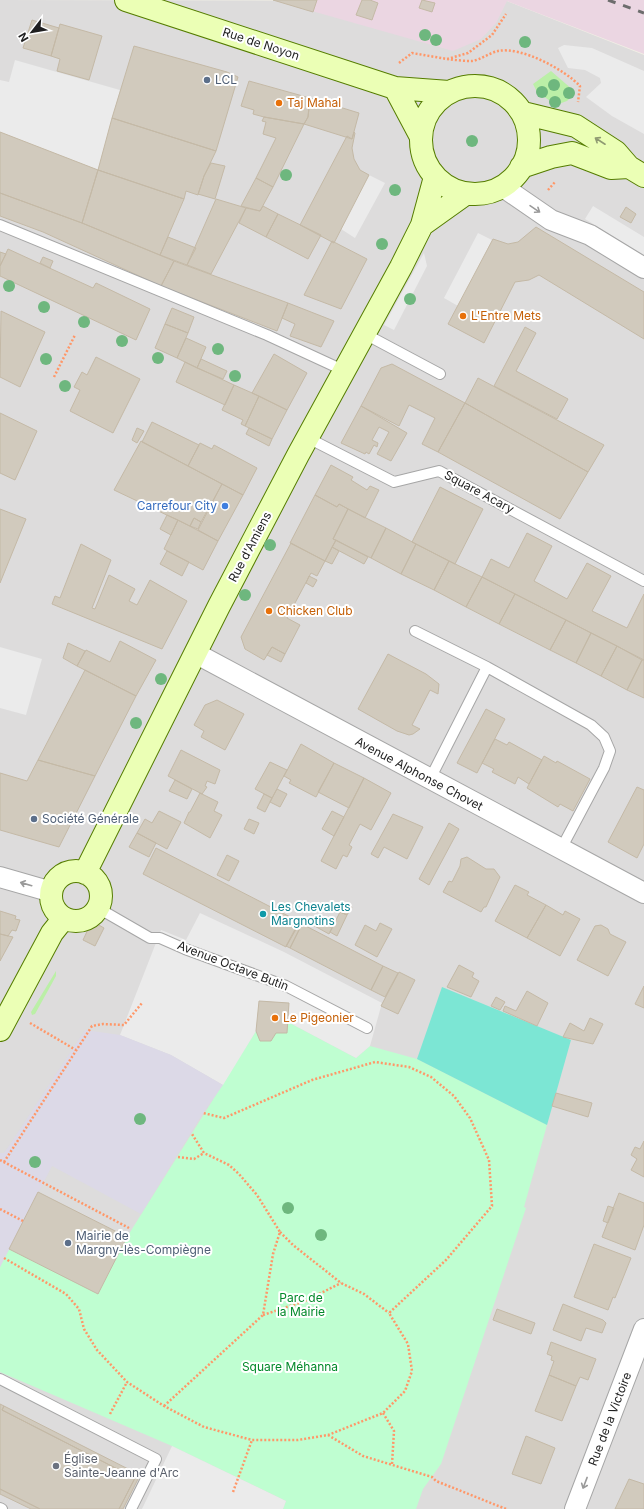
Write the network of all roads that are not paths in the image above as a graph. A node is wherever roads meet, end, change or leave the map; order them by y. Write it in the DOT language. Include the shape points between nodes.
graph roads {
  1 [pos="126,0"];
  2 [pos="391,86"];
  3 [pos="449,92"];
  4 [pos="523,113"];
  5 [pos="420,135"];
  6 [pos="521,167"];
  7 [pos="636,172"];
  8 [pos="435,177"];
  9 [pos="503,187"];
  10 [pos="464,195"];
  11 [pos="0,225"];
  12 [pos="422,225"];
  13 [pos="644,268"];
  14 [pos="365,334"];
  15 [pos="345,371"];
  16 [pos="440,374"];
  17 [pos="308,438"];
  18 [pos="644,581"];
  19 [pos="415,631"];
  20 [pos="195,654"];
  21 [pos="487,667"];
  22 [pos="430,779"];
  23 [pos="561,849"];
  24 [pos="85,873"];
  25 [pos="0,877"];
  26 [pos="52,892"];
  27 [pos="644,894"];
  28 [pos="98,908"];
  29 [pos="64,918"];
  30 [pos="367,1028"];
  31 [pos="0,1030"];
  32 [pos="644,1329"];
  33 [pos="0,1380"];
  34 [pos="131,1509"];
  35 [pos="576,1509"];
  1 -- 2 [label="main road, Rue de Noyon"];
  2 -- 3 [label="main road, Rue de Noyon"];
  2 -- 5 [label="main road"];
  3 -- 4 [label="main road" via="466,86 483,86 500,92"];
  3 -- 5 [label="main road" via="429,110"];
  4 -- 6 [label="main road" via="529,137 527,157"];
  7 -- 4 [label="main road, one-way" via="616,152 576,126"];
  5 -- 8 [label="main road" via="423,157"];
  6 -- 7 [label="main road" via="572,153 611,168"];
  6 -- 9 [label="main road"];
  8 -- 10 [label="main road" via="448,189"];
  8 -- 12 [label="main road, Rue d'Amiens"];
  9 -- 10 [label="main road" via="480,195"];
  9 -- 13 [label="street, one-way" via="552,220 590,235"];
  10 -- 12 [label="main road, Rue d'Amiens"];
  11 -- 15 [label="lane" via="267,334"];
  12 -- 14 [label="main road, Rue d'Amiens"];
  14 -- 15 [label="main road, Rue d'Amiens"];
  14 -- 16 [label="lane"];
  15 -- 17 [label="main road, Rue d'Amiens"];
  17 -- 18 [label="lane, Square Acary" via="394,482 439,471"];
  17 -- 20 [label="main road, Rue d'Amiens"];
  19 -- 21 [label="lane"];
  20 -- 22 [label="street, Avenue Alphonse Chovet"];
  20 -- 24 [label="main road, Rue d'Amiens"];
  21 -- 22 [label="lane"];
  21 -- 23 [label="lane" via="591,725 604,737 610,751 604,768"];
  22 -- 23 [label="street, Avenue Alphonse Chovet"];
  23 -- 27 [label="street, Avenue Alphonse Chovet"];
  24 -- 26 [label="main road" via="76,871 60,877"];
  24 -- 28 [label="main road" via="94,878 100,888"];
  26 -- 25 [label="street, one-way"];
  26 -- 29 [label="main road" via="52,902 56,911"];
  28 -- 29 [label="main road" via="92,916 83,920 73,921"];
  28 -- 30 [label="lane, Avenue Octave Butin" via="150,938 160,938 286,986"];
  29 -- 31 [label="main road" via="52,934"];
  32 -- 35 [label="street, Rue de la Victoire, one-way"];
  33 -- 34 [label="lane" via="156,1458"];
}
